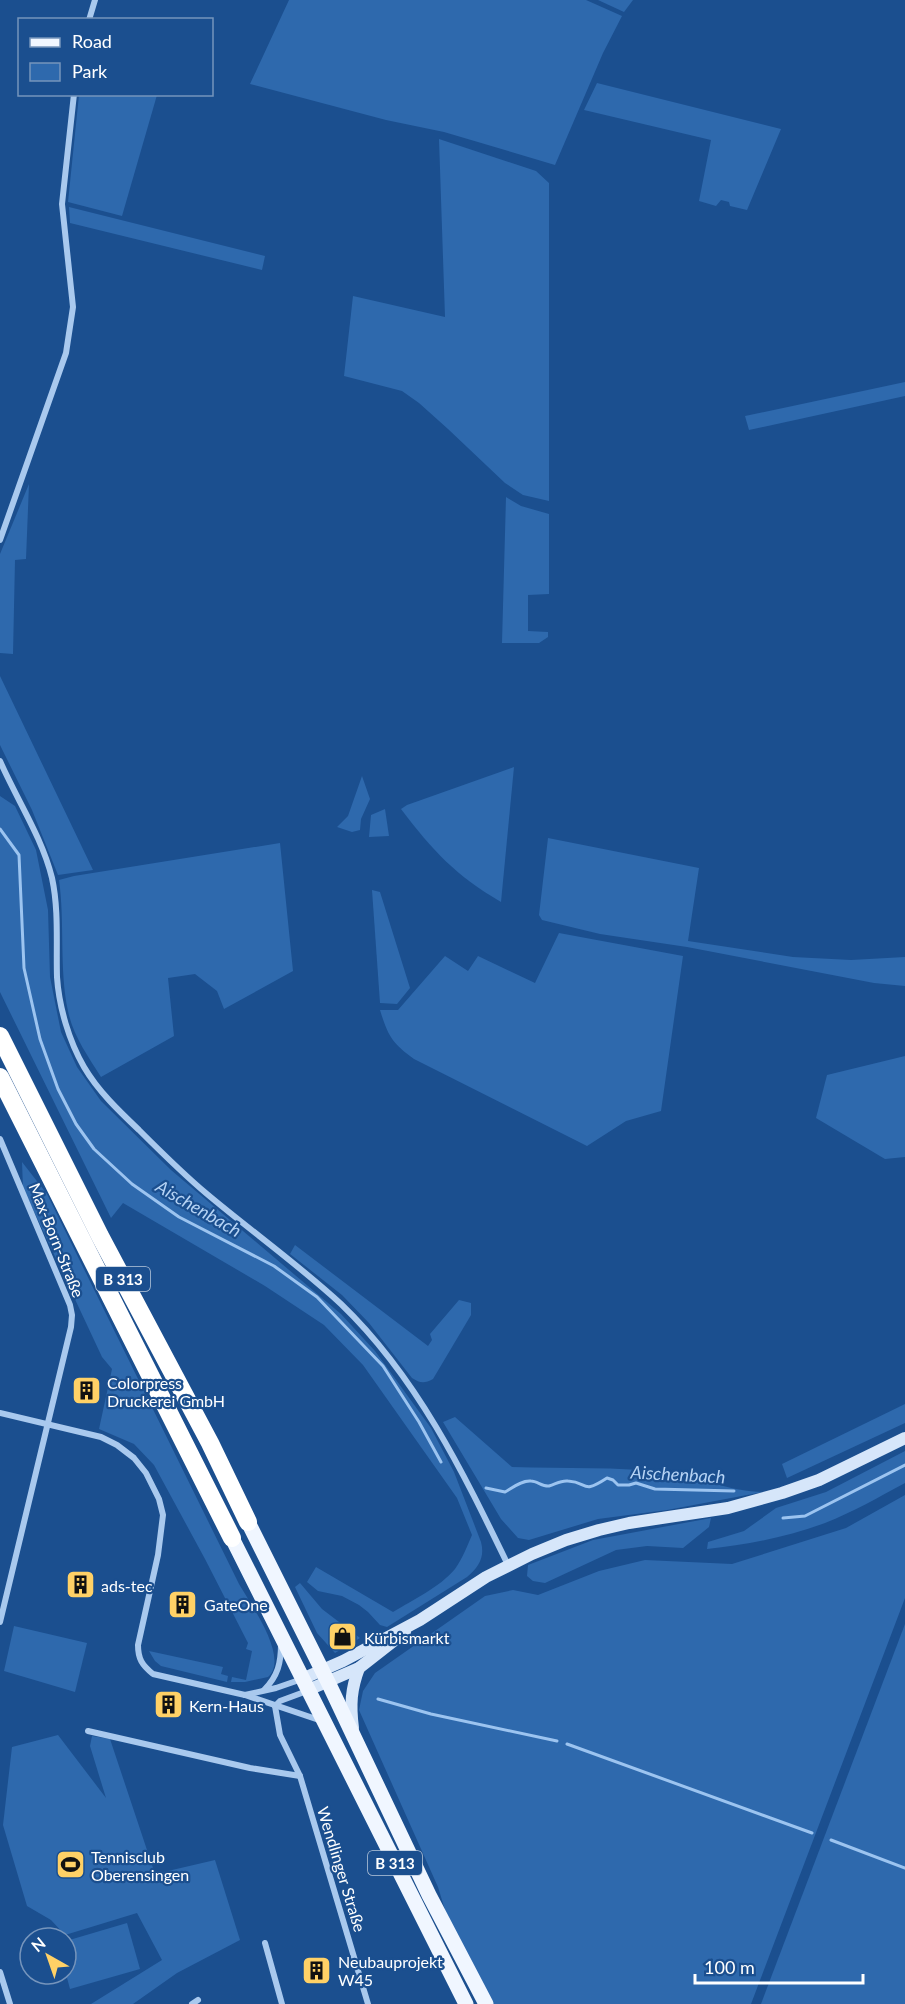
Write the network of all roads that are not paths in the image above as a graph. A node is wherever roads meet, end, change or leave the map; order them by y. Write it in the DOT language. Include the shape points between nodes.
graph roads {
  1 [pos="94,0"];
  2 [pos="90,18"];
  3 [pos="74,96"];
  4 [pos="0,540"];
  5 [pos="0,761"];
  6 [pos="0,1036"];
  7 [pos="0,1077"];
  8 [pos="0,1139"];
  9 [pos="0,1413"];
  10 [pos="47,1424"];
  11 [pos="905,1438"];
  12 [pos="248,1522"];
  13 [pos="232,1538"];
  14 [pos="508,1565"];
  15 [pos="420,1620"];
  16 [pos="0,1622"];
  17 [pos="281,1635"];
  18 [pos="359,1668"];
  19 [pos="325,1676"];
  20 [pos="305,1685"];
  21 [pos="264,1690"];
  22 [pos="244,1695"];
  23 [pos="275,1706"];
  24 [pos="325,1722"];
  25 [pos="88,1731"];
  26 [pos="355,1737"];
  27 [pos="300,1776"];
  28 [pos="265,1943"];
  29 [pos="0,1972"];
  30 [pos="10,2004"];
  31 [pos="282,2004"];
  32 [pos="368,2004"];
  33 [pos="466,2004"];
  34 [pos="486,2004"];
  1 -- 2 [label="street"];
  3 -- 4 [label="street" via="62,204 73,307 66,353"];
  5 -- 14 [label="street" via="52,878 60,997 71,1039 84,1066 117,1108 172,1163 341,1304 372,1338 443,1436"];
  6 -- 12 [label="highway, B 313"];
  7 -- 13 [label="highway, B 313"];
  8 -- 10 [label="street, Max-Born-Straße" via="72,1315"];
  9 -- 10 [label="street"];
  10 -- 16 [label="street, Max-Born-Straße"];
  10 -- 22 [label="street" via="101,1437 117,1445 146,1473 159,1499 162,1530 138,1645 138,1658 144,1667 153,1674"];
  11 -- 14 [label="street" via="819,1480 782,1493 728,1508 599,1530"];
  12 -- 19 [label="main road, B 313"];
  13 -- 17 [label="main road, B 313"];
  14 -- 15 [label="street"];
  15 -- 18 [label="street"];
  15 -- 19 [label="street"];
  17 -- 20 [label="main road, B 313"];
  17 -- 21 [label="street" via="278,1670"];
  18 -- 19 [label="street"];
  18 -- 26 [label="street" via="350,1699"];
  19 -- 20 [label="street"];
  19 -- 26 [label="main road, B 313"];
  20 -- 21 [label="street"];
  20 -- 23 [label="street"];
  20 -- 24 [label="main road, B 313"];
  21 -- 22 [label="street"];
  22 -- 23 [label="street"];
  23 -- 24 [label="street"];
  23 -- 27 [label="street, Wendlinger Straße" via="280,1735"];
  24 -- 33 [label="main road, B 313"];
  25 -- 27 [label="street"];
  26 -- 34 [label="main road, B 313" via="429,1895"];
  27 -- 32 [label="street, Wendlinger Straße"];
  28 -- 31 [label="street"];
  29 -- 30 [label="street"];
}
